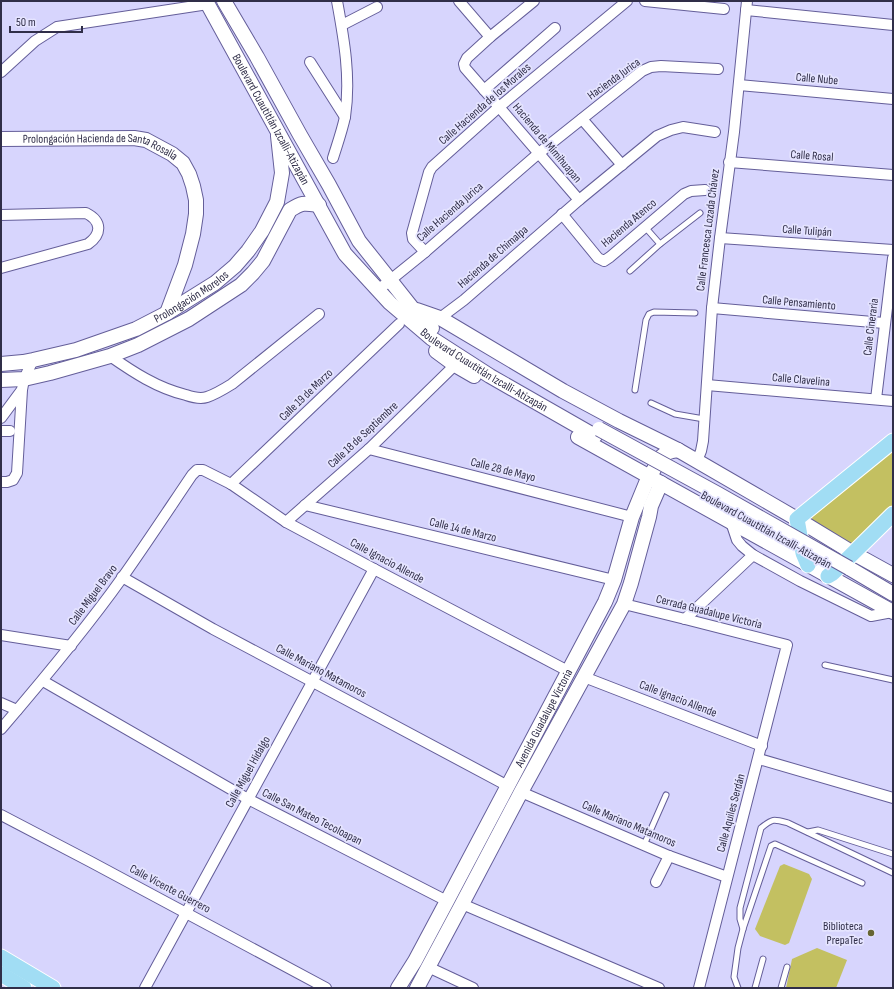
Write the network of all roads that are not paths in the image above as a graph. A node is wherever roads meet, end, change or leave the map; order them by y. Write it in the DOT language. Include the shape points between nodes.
graph roads {
  1 [pos="224,1"];
  2 [pos="337,1"];
  3 [pos="459,1"];
  4 [pos="534,1"];
  5 [pos="626,1"];
  6 [pos="645,1"];
  7 [pos="207,2"];
  8 [pos="747,6"];
  9 [pos="377,7"];
  10 [pos="724,9"];
  11 [pos="342,25"];
  12 [pos="893,25"];
  13 [pos="555,28"];
  14 [pos="490,37"];
  15 [pos="310,62"];
  16 [pos="718,69"];
  17 [pos="1,72"];
  18 [pos="739,85"];
  19 [pos="484,90"];
  20 [pos="893,99"];
  21 [pos="499,107"];
  22 [pos="345,117"];
  23 [pos="582,119"];
  24 [pos="278,130"];
  25 [pos="715,132"];
  26 [pos="1,139"];
  27 [pos="539,153"];
  28 [pos="333,158"];
  29 [pos="730,162"];
  30 [pos="622,165"];
  31 [pos="893,175"];
  32 [pos="705,190"];
  33 [pos="579,200"];
  34 [pos="319,205"];
  35 [pos="700,213"];
  36 [pos="1,214"];
  37 [pos="562,214"];
  38 [pos="645,227"];
  39 [pos="720,238"];
  40 [pos="660,244"];
  41 [pos="893,250"];
  42 [pos="425,252"];
  43 [pos="893,258"];
  44 [pos="1,268"];
  45 [pos="630,271"];
  46 [pos="391,280"];
  47 [pos="378,290"];
  48 [pos="390,303"];
  49 [pos="712,308"];
  50 [pos="167,312"];
  51 [pos="694,313"];
  52 [pos="319,314"];
  53 [pos="884,323"];
  54 [pos="399,324"];
  55 [pos="436,329"];
  56 [pos="110,356"];
  57 [pos="33,360"];
  58 [pos="1,364"];
  59 [pos="454,365"];
  60 [pos="1,380"];
  61 [pos="23,384"];
  62 [pos="707,385"];
  63 [pos="635,390"];
  64 [pos="876,399"];
  65 [pos="893,401"];
  66 [pos="651,403"];
  67 [pos="1,418"];
  68 [pos="704,419"];
  69 [pos="893,440"];
  70 [pos="368,449"];
  71 [pos="678,450"];
  72 [pos="697,461"];
  73 [pos="197,470"];
  74 [pos="655,480"];
  75 [pos="1,482"];
  76 [pos="231,484"];
  77 [pos="305,505"];
  78 [pos="893,514"];
  79 [pos="632,517"];
  80 [pos="798,519"];
  81 [pos="286,522"];
  82 [pos="731,522"];
  83 [pos="853,553"];
  84 [pos="753,555"];
  85 [pos="808,565"];
  86 [pos="374,569"];
  87 [pos="893,575"];
  88 [pos="828,576"];
  89 [pos="122,577"];
  90 [pos="614,580"];
  91 [pos="893,594"];
  92 [pos="624,604"];
  93 [pos="893,609"];
  94 [pos="685,618"];
  95 [pos="1,635"];
  96 [pos="787,645"];
  97 [pos="71,646"];
  98 [pos="824,665"];
  99 [pos="568,671"];
  100 [pos="584,677"];
  101 [pos="43,680"];
  102 [pos="893,680"];
  103 [pos="313,682"];
  104 [pos="1,703"];
  105 [pos="17,710"];
  106 [pos="1,729"];
  107 [pos="762,746"];
  108 [pos="759,759"];
  109 [pos="508,786"];
  110 [pos="521,792"];
  111 [pos="666,795"];
  112 [pos="893,798"];
  113 [pos="248,799"];
  114 [pos="1,815"];
  115 [pos="807,832"];
  116 [pos="644,845"];
  117 [pos="893,854"];
  118 [pos="669,856"];
  119 [pos="893,873"];
  120 [pos="727,877"];
  121 [pos="656,882"];
  122 [pos="862,883"];
  123 [pos="447,901"];
  124 [pos="462,904"];
  125 [pos="186,913"];
  126 [pos="743,929"];
  127 [pos="1,957"];
  128 [pos="763,959"];
  129 [pos="428,967"];
  130 [pos="787,968"];
  131 [pos="1,974"];
  132 [pos="24,988"];
  133 [pos="53,988"];
  134 [pos="145,988"];
  135 [pos="326,988"];
  136 [pos="398,988"];
  137 [pos="417,988"];
  138 [pos="473,988"];
  139 [pos="658,988"];
  140 [pos="699,988"];
  141 [pos="738,988"];
  142 [pos="755,988"];
  143 [pos="781,988"];
  1 -- 46 [label="main road, Boulevard Cuautitlán Izcalli-Atizapán" via="359,240"];
  2 -- 11 [label="street"];
  3 -- 14 [label="street"];
  4 -- 14 [label="street, Hacienda de Mimihuapan"];
  5 -- 21 [label="street, Calle Hacienda de los Morales"];
  6 -- 10 [label="street"];
  7 -- 17 [label="street" via="57,27 35,41"];
  7 -- 24 [label="main road, Boulevard Cuautitlán Izcalli-Atizapán"];
  8 -- 12 [label="street"];
  8 -- 18 [label="street, Calle Francesca Lozada Chávez"];
  9 -- 11 [label="street"];
  11 -- 22 [label="street" via="347,72"];
  13 -- 19 [label="street"];
  14 -- 19 [label="street, Hacienda de Mimihuapan" via="467,58 464,64"];
  15 -- 22 [label="street"];
  16 -- 23 [label="street, Hacienda Jurica" via="661,66 642,71"];
  18 -- 20 [label="street, Calle Nube"];
  18 -- 29 [label="street, Calle Francesca Lozada Chávez"];
  19 -- 21 [label="street, Hacienda de Mimihuapan"];
  21 -- 27 [label="street, Hacienda de Mimihuapan"];
  21 -- 42 [label="street, Calle Hacienda de los Morales" via="429,172 412,233 413,239"];
  22 -- 28 [label="street"];
  23 -- 27 [label="street, Hacienda Jurica"];
  23 -- 30 [label="street"];
  24 -- 34 [label="main road, Boulevard Cuautitlán Izcalli-Atizapán"];
  24 -- 50 [label="main road, Prolongación Morelos" via="282,173 277,202 262,231 235,266 216,283"];
  25 -- 30 [label="street, Hacienda de Chimalpa" via="682,128 671,130 657,136"];
  26 -- 50 [label="main road, Prolongación Hacienda de Santa Rosalía" via="134,138 146,140 183,163 193,186 196,214 185,265"];
  27 -- 33 [label="street, Hacienda de Mimihuapan"];
  27 -- 42 [label="street, Calle Hacienda Jurica"];
  29 -- 31 [label="street, Calle Rosal"];
  29 -- 39 [label="street, Calle Francesca Lozada Chávez"];
  30 -- 33 [label="street, Hacienda de Chimalpa"];
  32 -- 38 [label="street, Hacienda Atenco" via="684,194"];
  33 -- 37 [label="street, Hacienda de Chimalpa"];
  34 -- 47 [label="main road, Boulevard Cuautitlán Izcalli-Atizapán" via="345,254"];
  34 -- 56 [label="main road, Prolongación Morelos" via="305,203 290,210 263,261 241,285 189,319"];
  35 -- 40 [label="lane"];
  36 -- 44 [label="street" via="86,213 96,221 98,232 88,244"];
  37 -- 38 [label="street, Hacienda Atenco" via="598,258 604,261"];
  37 -- 55 [label="street, Hacienda de Chimalpa" via="464,300"];
  38 -- 40 [label="lane"];
  39 -- 41 [label="street, Calle Tulipán"];
  39 -- 49 [label="street, Calle Francesca Lozada Chávez"];
  40 -- 45 [label="lane"];
  42 -- 46 [label="street, Calle Hacienda Jurica"];
  43 -- 53 [label="street, Calle Cineraria"];
  46 -- 47 [label="street, Calle Hacienda Jurica"];
  46 -- 55 [label="main road, Boulevard Cuautitlán Izcalli-Atizapán" via="413,309"];
  47 -- 48 [label="main road, Boulevard Cuautitlán Izcalli-Atizapán"];
  48 -- 54 [label="main road"];
  48 -- 55 [label="main road, Boulevard Cuautitlán Izcalli-Atizapán"];
  49 -- 53 [label="street, Calle Pensamiento"];
  49 -- 62 [label="street, Calle Francesca Lozada Chávez"];
  50 -- 57 [label="main road, Prolongación Morelos" via="136,329 114,337 80,349"];
  51 -- 63 [label="lane" via="649,314"];
  52 -- 56 [label="street" via="232,384 206,397 176,393 154,384"];
  53 -- 64 [label="street, Calle Cineraria"];
  54 -- 59 [label="main road"];
  54 -- 76 [label="street, Calle 19 de Marzo"];
  55 -- 71 [label="main road"];
  55 -- 91 [label="main road, Boulevard Cuautitlán Izcalli-Atizapán, bridge" via="493,370"];
  55 -- 93 [label="main road, Boulevard Cuautitlán Izcalli-Atizapán" via="490,376 844,574"];
  56 -- 61 [label="main road, Prolongación Morelos" via="50,373"];
  57 -- 58 [label="main road, Prolongación Morelos"];
  57 -- 61 [label="street"];
  59 -- 70 [label="street, Calle 18 de Septiembre"];
  59 -- 74 [label="main road"];
  60 -- 61 [label="main road, Prolongación Morelos"];
  61 -- 67 [label="street"];
  61 -- 75 [label="street" via="17,473 13,480"];
  62 -- 64 [label="street, Calle Clavelina"];
  62 -- 68 [label="street, Calle Francesca Lozada Chávez"];
  64 -- 65 [label="street, Calle Clavelina"];
  66 -- 68 [label="lane" via="675,414"];
  68 -- 72 [label="street, Calle Francesca Lozada Chávez" via="703,441"];
  69 -- 80 [label="main road"];
  70 -- 77 [label="street, Calle 18 de Septiembre"];
  70 -- 79 [label="street, Calle 28 de Mayo"];
  71 -- 72 [label="main road"];
  71 -- 74 [label="main road, Avenida Guadalupe Victoria" via="661,457"];
  72 -- 80 [label="main road"];
  73 -- 76 [label="street, Calle Ignacio Allende" via="203,470"];
  73 -- 89 [label="street, Calle Miguel Bravo"];
  74 -- 79 [label="main road, Avenida Guadalupe Victoria" via="640,496"];
  74 -- 82 [label="main road"];
  74 -- 92 [label="main road, Avenida Guadalupe Victoria" via="649,517"];
  76 -- 81 [label="street, Calle Ignacio Allende"];
  77 -- 81 [label="street, Calle 18 de Septiembre"];
  77 -- 90 [label="street, Calle 14 de Marzo"];
  78 -- 83 [label="main road"];
  79 -- 90 [label="main road, Avenida Guadalupe Victoria"];
  80 -- 83 [label="main road"];
  80 -- 85 [label="main road" via="803,553"];
  81 -- 86 [label="street, Calle Ignacio Allende"];
  82 -- 84 [label="street" via="737,540"];
  82 -- 85 [label="main road"];
  83 -- 87 [label="main road"];
  83 -- 88 [label="main road"];
  84 -- 93 [label="street" via="870,616"];
  84 -- 94 [label="street"];
  85 -- 88 [label="main road"];
  86 -- 99 [label="street, Calle Ignacio Allende"];
  86 -- 103 [label="street, Calle Miguel Hidalgo"];
  88 -- 93 [label="main road"];
  89 -- 97 [label="street, Calle Miguel Bravo"];
  89 -- 103 [label="street, Calle Mariano Matamoros" via="212,629"];
  90 -- 99 [label="main road, Avenida Guadalupe Victoria"];
  92 -- 94 [label="street, Cerrada Guadalupe Victoria"];
  92 -- 100 [label="main road, Avenida Guadalupe Victoria"];
  94 -- 96 [label="street, Cerrada Guadalupe Victoria"];
  95 -- 97 [label="street"];
  96 -- 107 [label="street, Calle Aquiles Serdán"];
  97 -- 101 [label="street, Calle Miguel Bravo"];
  98 -- 102 [label="lane"];
  99 -- 109 [label="main road, Avenida Guadalupe Victoria"];
  100 -- 107 [label="street, Calle Ignacio Allende"];
  100 -- 110 [label="main road, Avenida Guadalupe Victoria"];
  101 -- 105 [label="street, Calle Miguel Bravo"];
  101 -- 113 [label="street, Calle San Mateo Tecoloapan"];
  103 -- 109 [label="street, Calle Mariano Matamoros"];
  103 -- 113 [label="street, Calle Miguel Hidalgo"];
  104 -- 105 [label="street"];
  105 -- 106 [label="street, Calle Miguel Bravo"];
  107 -- 108 [label="street, Calle Aquiles Serdán"];
  108 -- 112 [label="street"];
  108 -- 120 [label="street, Calle Aquiles Serdán"];
  109 -- 123 [label="main road, Avenida Guadalupe Victoria"];
  110 -- 116 [label="street, Calle Mariano Matamoros"];
  110 -- 124 [label="main road, Avenida Guadalupe Victoria"];
  111 -- 116 [label="lane"];
  113 -- 123 [label="street, Calle San Mateo Tecoloapan"];
  113 -- 125 [label="street, Calle Miguel Hidalgo"];
  114 -- 125 [label="street, Calle Vicente Guerrero"];
  115 -- 117 [label="lane" via="818,830"];
  115 -- 119 [label="lane"];
  115 -- 126 [label="lane" via="776,820 761,828 740,908"];
  116 -- 118 [label="street, Calle Mariano Matamoros"];
  118 -- 120 [label="street, Calle Mariano Matamoros"];
  118 -- 121 [label="street"];
  120 -- 140 [label="street, Calle Aquiles Serdán"];
  122 -- 126 [label="lane" via="775,844 771,846"];
  123 -- 136 [label="main road, Avenida Guadalupe Victoria"];
  124 -- 129 [label="main road, Avenida Guadalupe Victoria"];
  124 -- 139 [label="street"];
  125 -- 134 [label="street, Calle Miguel Hidalgo"];
  125 -- 135 [label="street, Calle Vicente Guerrero"];
  126 -- 141 [label="lane" via="734,977"];
  127 -- 133 [label="main road"];
  128 -- 142 [label="lane"];
  129 -- 137 [label="main road, Avenida Guadalupe Victoria"];
  129 -- 138 [label="street"];
  130 -- 143 [label="lane"];
  131 -- 132 [label="main road"];
}
